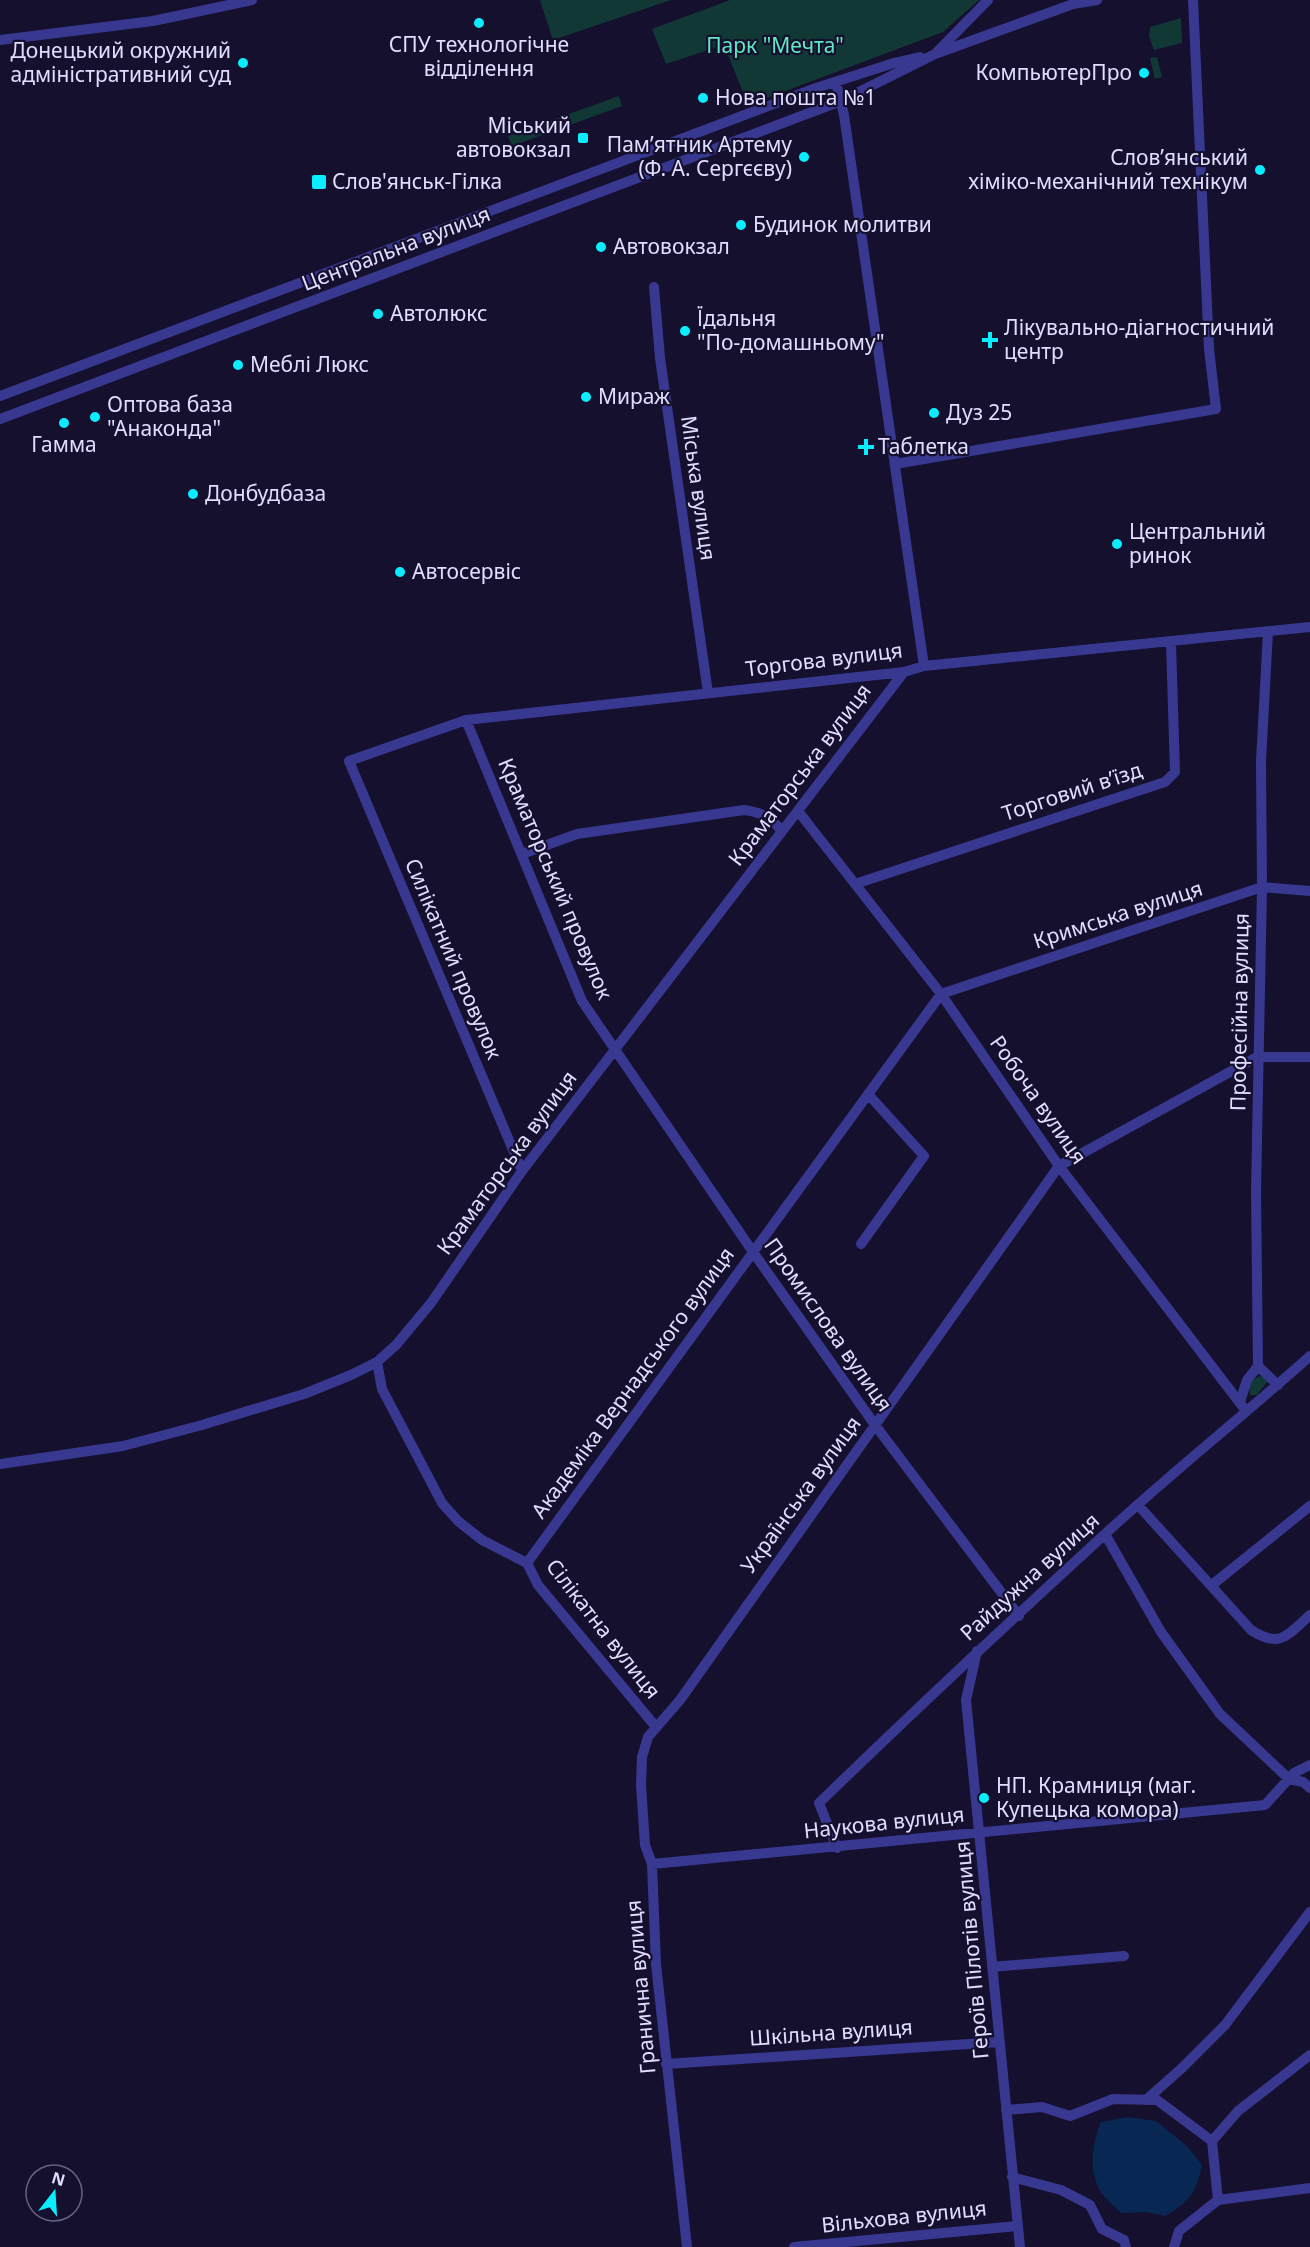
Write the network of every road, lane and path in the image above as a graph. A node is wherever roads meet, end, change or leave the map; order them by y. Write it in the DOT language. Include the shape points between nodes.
graph roads {
  1 [pos="252,0"];
  2 [pos="988,0"];
  3 [pos="1051,0"];
  4 [pos="1097,0"];
  5 [pos="1193,0"];
  6 [pos="1056,11"];
  7 [pos="0,40"];
  8 [pos="935,54"];
  9 [pos="836,83"];
  10 [pos="841,100"];
  11 [pos="654,287"];
  12 [pos="0,396"];
  13 [pos="0,419"];
  14 [pos="895,464"];
  15 [pos="1310,627"];
  16 [pos="1268,632"];
  17 [pos="1171,643"];
  18 [pos="924,666"];
  19 [pos="904,672"];
  20 [pos="708,693"];
  21 [pos="466,720"];
  22 [pos="349,761"];
  23 [pos="798,811"];
  24 [pos="782,831"];
  25 [pos="522,854"];
  26 [pos="855,884"];
  27 [pos="1262,887"];
  28 [pos="1310,891"];
  29 [pos="941,994"];
  30 [pos="614,1050"];
  31 [pos="1257,1057"];
  32 [pos="1310,1057"];
  33 [pos="868,1094"];
  34 [pos="1059,1166"];
  35 [pos="522,1171"];
  36 [pos="861,1244"];
  37 [pos="753,1252"];
  38 [pos="1310,1356"];
  39 [pos="377,1362"];
  40 [pos="1258,1366"];
  41 [pos="1278,1385"];
  42 [pos="1240,1402"];
  43 [pos="1246,1412"];
  44 [pos="875,1425"];
  45 [pos="0,1464"];
  46 [pos="1138,1506"];
  47 [pos="1310,1506"];
  48 [pos="1105,1534"];
  49 [pos="527,1563"];
  50 [pos="1212,1585"];
  51 [pos="1310,1615"];
  52 [pos="1019,1616"];
  53 [pos="977,1650"];
  54 [pos="656,1727"];
  55 [pos="1310,1765"];
  56 [pos="1289,1779"];
  57 [pos="1310,1788"];
  58 [pos="981,1833"];
  59 [pos="837,1848"];
  60 [pos="652,1863"];
  61 [pos="1310,1912"];
  62 [pos="1124,1956"];
  63 [pos="992,1967"];
  64 [pos="999,2042"];
  65 [pos="1310,2055"];
  66 [pos="666,2064"];
  67 [pos="1146,2100"];
  68 [pos="1006,2110"];
  69 [pos="1212,2141"];
  70 [pos="1012,2177"];
  71 [pos="1310,2188"];
  72 [pos="1218,2200"];
  73 [pos="1017,2226"];
  74 [pos="687,2247"];
  75 [pos="794,2247"];
  76 [pos="1020,2247"];
  77 [pos="1126,2247"];
  78 [pos="1174,2247"];
  1 -- 7 [label="street" via="153,21"];
  2 -- 8 [label="street"];
  3 -- 6 [label="street"];
  4 -- 6 [label="street, Центральна вулиця"];
  5 -- 14 [label="street" via="1209,349 1216,409"];
  6 -- 8 [label="street, Центральна вулиця"];
  8 -- 9 [label="street, Центральна вулиця"];
  8 -- 10 [label="street, Центральна вулиця"];
  9 -- 10 [label="street"];
  9 -- 12 [label="street, Центральна вулиця"];
  10 -- 13 [label="street, Центральна вулиця"];
  10 -- 14 [label="street"];
  11 -- 20 [label="street, Міська вулиця" via="661,367"];
  14 -- 18 [label="street"];
  15 -- 16 [label="street, Торгова вулиця"];
  16 -- 17 [label="street, Торгова вулиця"];
  16 -- 27 [label="street, Професійна вулиця" via="1261,762"];
  17 -- 18 [label="street, Торгова вулиця"];
  17 -- 26 [label="street, Торговий в’їзд" via="1176,772 1165,782"];
  18 -- 19 [label="street, Торгова вулиця"];
  19 -- 20 [label="street, Торгова вулиця"];
  19 -- 23 [label="street, Краматорська вулиця"];
  20 -- 21 [label="street, Торгова вулиця"];
  21 -- 22 [label="street, Торгова вулиця"];
  21 -- 25 [label="street, Краматорський провулок"];
  22 -- 35 [label="street, Силікатний провулок"];
  23 -- 24 [label="street, Краматорська вулиця"];
  23 -- 26 [label="street, Робоча вулиця"];
  24 -- 25 [label="street" via="759,812 744,810 577,834"];
  24 -- 30 [label="street, Краматорська вулиця"];
  25 -- 30 [label="street, Краматорський провулок" via="582,1001"];
  26 -- 29 [label="street, Робоча вулиця"];
  27 -- 28 [label="street, Кримська вулиця"];
  27 -- 29 [label="street, Кримська вулиця"];
  27 -- 31 [label="street, Професійна вулиця"];
  29 -- 33 [label="street, Академіка Вернадського вулиця"];
  29 -- 34 [label="street, Робоча вулиця"];
  30 -- 35 [label="street, Краматорська вулиця"];
  30 -- 37 [label="street, Промислова вулиця"];
  31 -- 32 [label="street"];
  31 -- 34 [label="street"];
  31 -- 40 [label="street, Професійна вулиця"];
  33 -- 36 [label="street" via="924,1156"];
  33 -- 37 [label="street, Академіка Вернадського вулиця"];
  34 -- 42 [label="street, Робоча вулиця"];
  34 -- 44 [label="street, Українська вулиця"];
  35 -- 39 [label="street, Краматорська вулиця" via="410,1331"];
  37 -- 44 [label="street, Промислова вулиця"];
  37 -- 49 [label="street, Академіка Вернадського вулиця"];
  38 -- 41 [label="street, Райдужна вулиця"];
  39 -- 45 [label="street, Краматорська вулиця" via="304,1394 134,1443"];
  39 -- 49 [label="street, Сілікатна вулиця" via="382,1389 442,1503 482,1540"];
  40 -- 41 [label="street"];
  40 -- 42 [label="street" via="1247,1380"];
  41 -- 43 [label="street, Райдужна вулиця"];
  42 -- 43 [label="street, Робоча вулиця"];
  43 -- 46 [label="street, Райдужна вулиця"];
  44 -- 52 [label="street, Промислова вулиця"];
  44 -- 54 [label="street, Українська вулиця" via="680,1700"];
  46 -- 48 [label="street, Райдужна вулиця"];
  46 -- 50 [label="street"];
  47 -- 50 [label="street"];
  48 -- 52 [label="street, Райдужна вулиця"];
  48 -- 56 [label="street" via="1161,1632 1220,1714"];
  49 -- 54 [label="street, Сілікатна вулиця" via="538,1585"];
  50 -- 51 [label="street" via="1251,1630 1265,1639 1286,1637"];
  52 -- 53 [label="street, Райдужна вулиця"];
  53 -- 58 [label="street, Героїв Пілотів вулиця" via="966,1700"];
  53 -- 59 [label="street, Райдужна вулиця" via="819,1803"];
  54 -- 60 [label="street, Гранична вулиця" via="648,1737 642,1757 645,1845"];
  55 -- 56 [label="street, Наукова вулиця"];
  56 -- 57 [label="street"];
  56 -- 58 [label="street, Наукова вулиця" via="1265,1805"];
  58 -- 59 [label="street, Наукова вулиця"];
  58 -- 63 [label="street, Героїв Пілотів вулиця"];
  59 -- 60 [label="street, Наукова вулиця"];
  60 -- 66 [label="street, Гранична вулиця" via="656,1964"];
  61 -- 67 [label="street" via="1225,2025"];
  62 -- 63 [label="street"];
  63 -- 64 [label="street, Героїв Пілотів вулиця"];
  64 -- 66 [label="street, Шкільна вулиця"];
  64 -- 68 [label="street, Героїв Пілотів вулиця"];
  65 -- 69 [label="street" via="1238,2111"];
  66 -- 74 [label="street, Гранична вулиця"];
  67 -- 68 [label="street" via="1113,2099 1070,2116 1042,2107"];
  67 -- 69 [label="street" via="1157,2100"];
  68 -- 70 [label="street, Героїв Пілотів вулиця"];
  69 -- 72 [label="street"];
  70 -- 73 [label="street, Героїв Пілотів вулиця"];
  70 -- 77 [label="street" via="1061,2190 1090,2205 1102,2229 1124,2240"];
  71 -- 72 [label="street"];
  72 -- 78 [label="street" via="1179,2231"];
  73 -- 75 [label="street, Вільхова вулиця"];
  73 -- 76 [label="street, Героїв Пілотів вулиця"];
}
